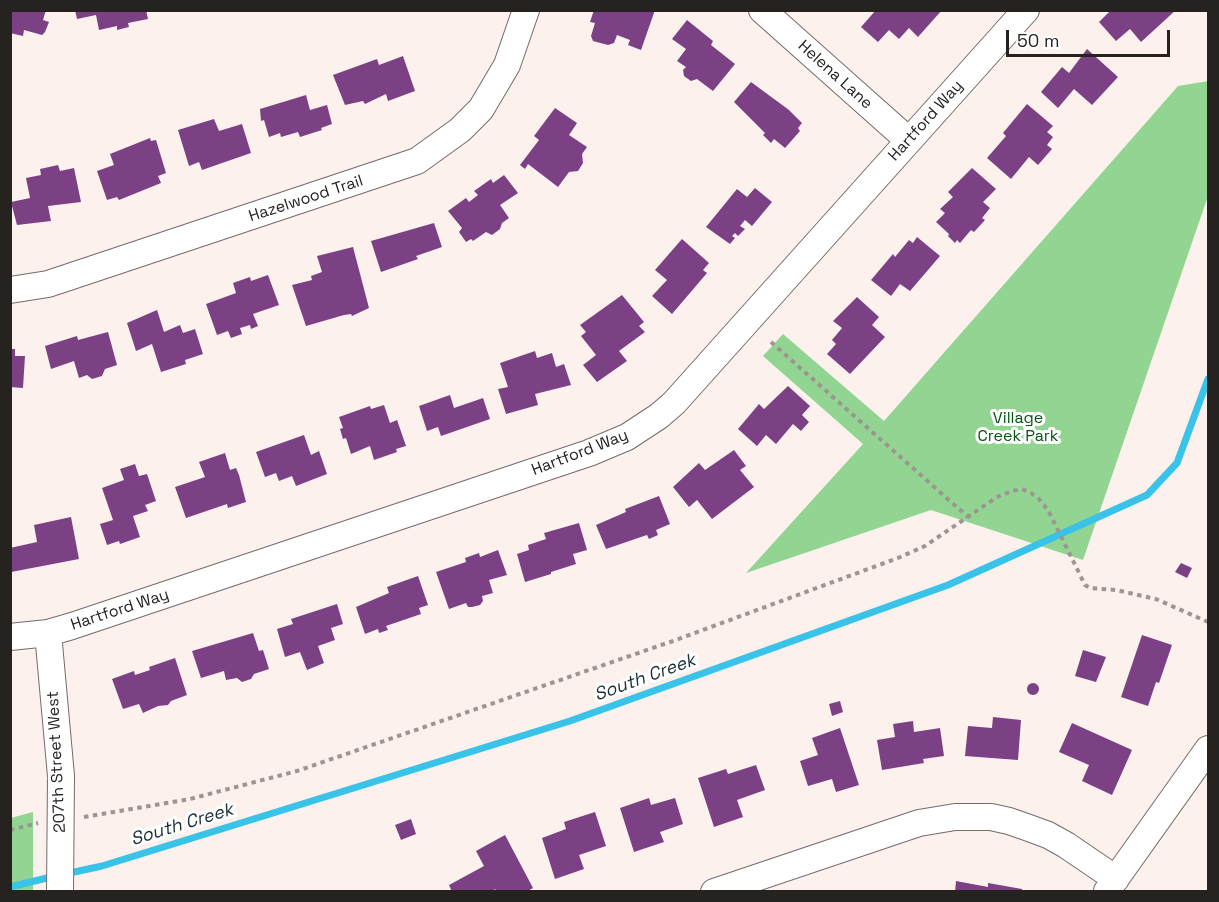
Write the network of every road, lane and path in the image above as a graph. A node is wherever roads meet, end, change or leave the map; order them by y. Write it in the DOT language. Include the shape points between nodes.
graph roads {
  1 [pos="526,10"];
  2 [pos="762,10"];
  3 [pos="1026,10"];
  4 [pos="909,140"];
  5 [pos="10,290"];
  6 [pos="771,342"];
  7 [pos="968,517"];
  8 [pos="1209,622"];
  9 [pos="48,633"];
  10 [pos="10,637"];
  11 [pos="1209,749"];
  12 [pos="61,825"];
  13 [pos="10,830"];
  14 [pos="1111,885"];
  15 [pos="60,891"];
  16 [pos="714,891"];
  1 -- 5 [label="street, Hazelwood Trail" via="507,65 491,94 472,119 419,160 48,284"];
  2 -- 4 [label="street, Helena Lane"];
  3 -- 4 [label="street, Hartford Way"];
  4 -- 9 [label="street, Hartford Way" via="674,403 627,437"];
  6 -- 7 [label="path"];
  7 -- 8 [label="path" via="997,497 1022,489 1048,510 1081,579 1090,588 1156,599"];
  7 -- 12 [label="path" via="898,558 297,771 190,800"];
  9 -- 10 [label="street, Hartford Way"];
  9 -- 12 [label="street, 207th Street West" via="61,776"];
  11 -- 14 [label="street"];
  12 -- 13 [label="path"];
  12 -- 15 [label="street, 207th Street West"];
  14 -- 16 [label="street" via="1048,835 991,817 963,817 919,823"];
}
